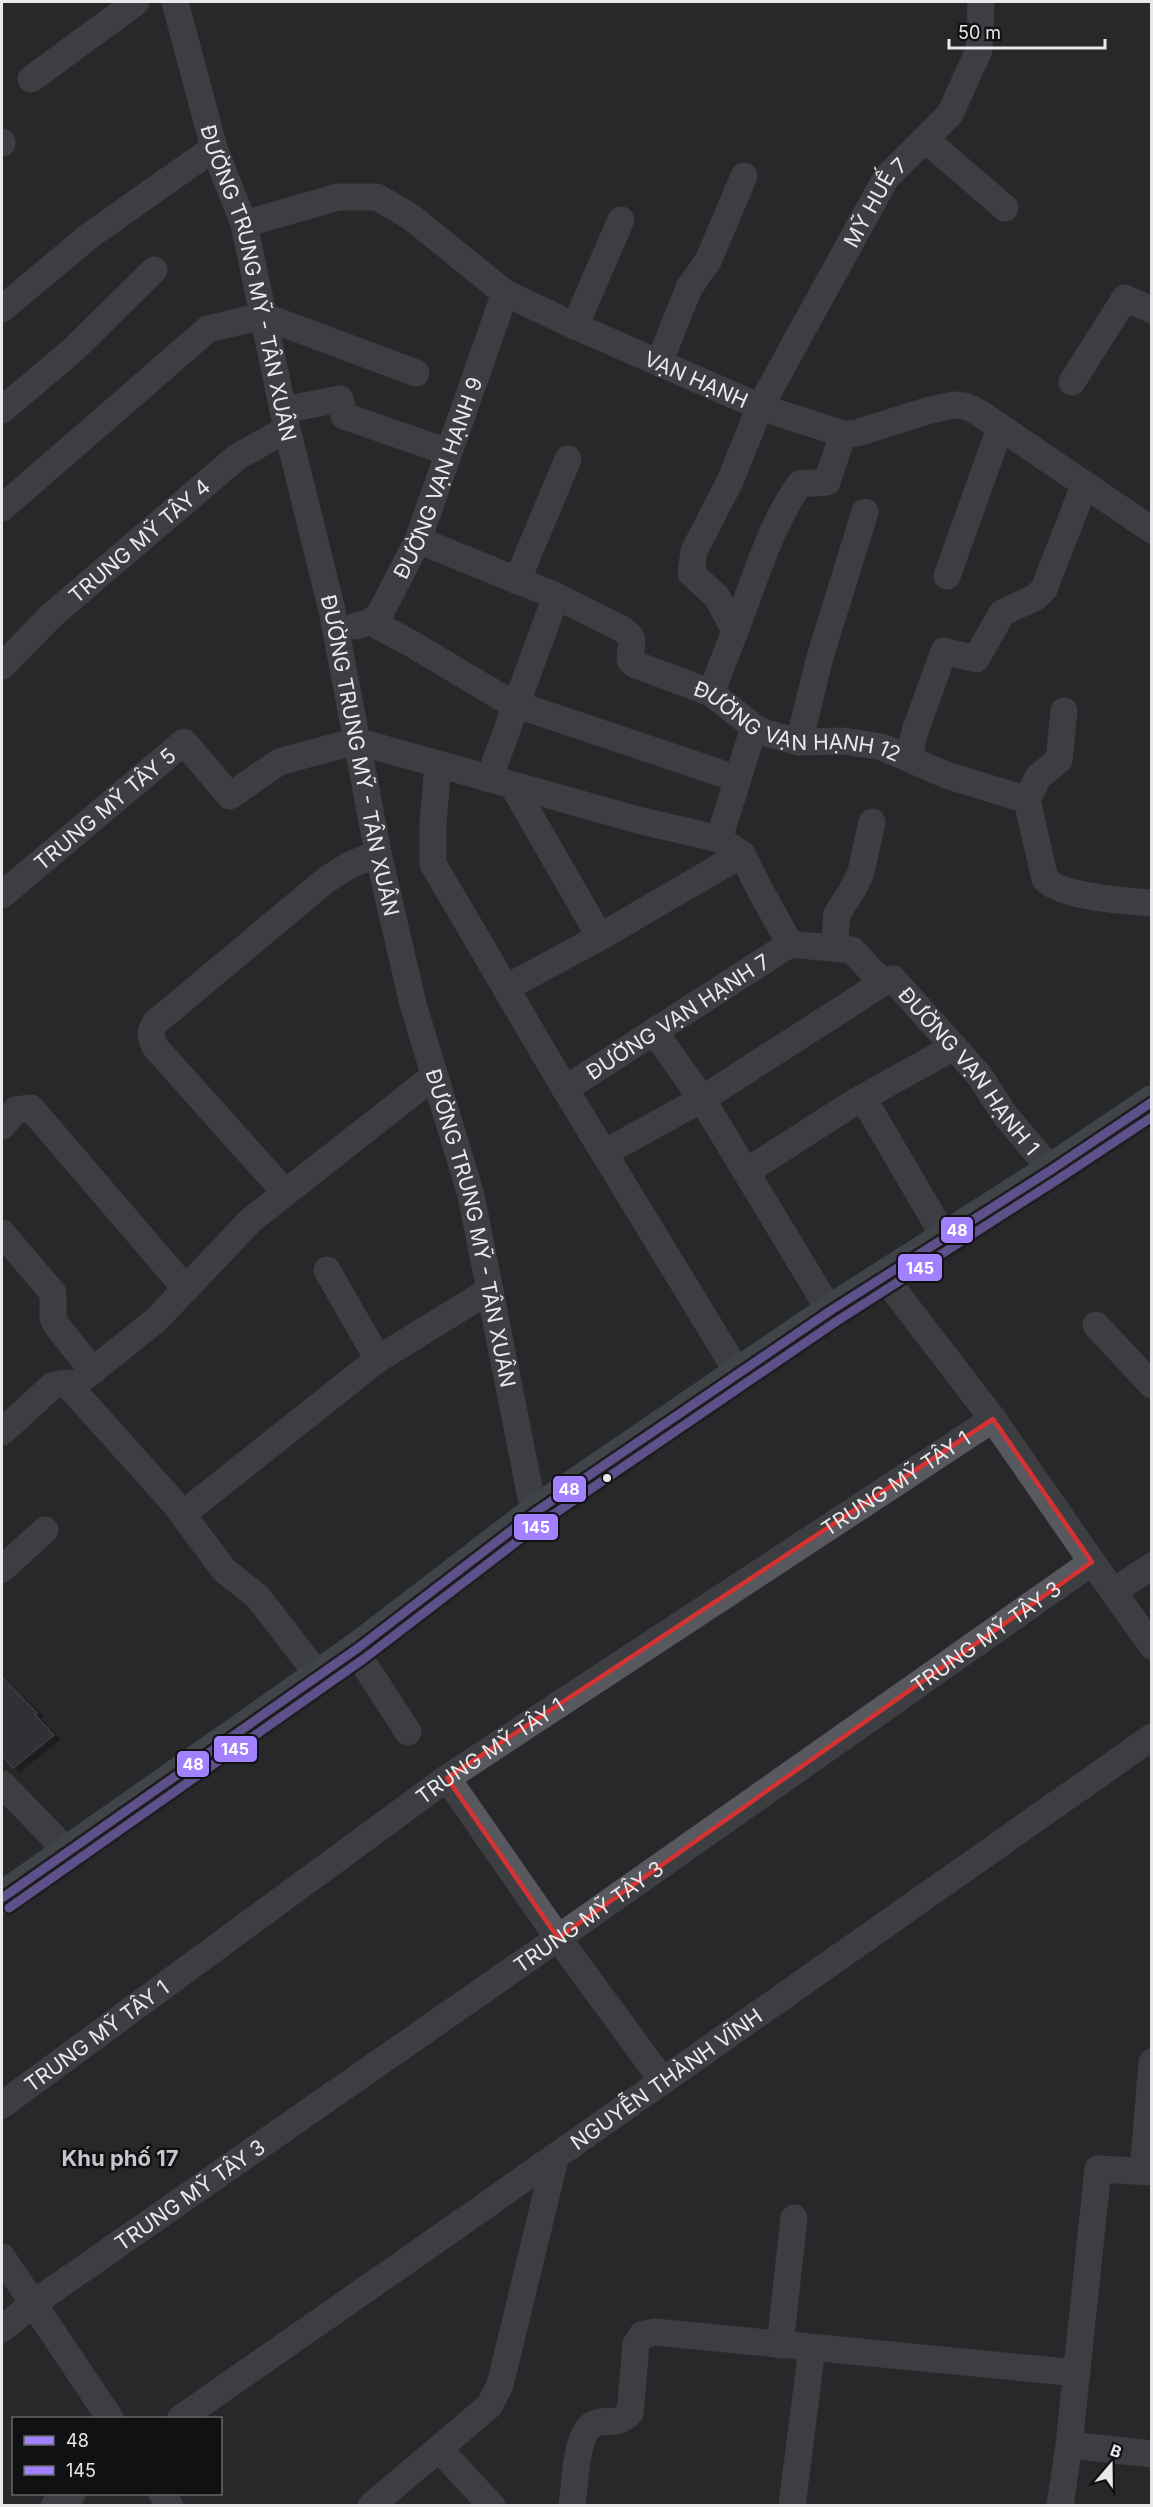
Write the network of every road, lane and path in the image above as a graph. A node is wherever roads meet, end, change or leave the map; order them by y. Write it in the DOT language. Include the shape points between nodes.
graph roads {
  1 [pos="136,2"];
  2 [pos="175,2"];
  3 [pos="981,2"];
  4 [pos="31,79"];
  5 [pos="925,139"];
  6 [pos="214,148"];
  7 [pos="744,176"];
  8 [pos="1005,208"];
  9 [pos="621,220"];
  10 [pos="244,224"];
  11 [pos="154,270"];
  12 [pos="505,293"];
  13 [pos="2,309"];
  14 [pos="1152,310"];
  15 [pos="263,316"];
  16 [pos="574,327"];
  17 [pos="659,363"];
  18 [pos="416,373"];
  19 [pos="1072,382"];
  20 [pos="760,407"];
  21 [pos="2,410"];
  22 [pos="285,420"];
  23 [pos="1000,428"];
  24 [pos="843,434"];
  25 [pos="448,452"];
  26 [pos="568,459"];
  27 [pos="1084,486"];
  28 [pos="2,508"];
  29 [pos="865,512"];
  30 [pos="1152,530"];
  31 [pos="418,540"];
  32 [pos="947,576"];
  33 [pos="517,581"];
  34 [pos="556,596"];
  35 [pos="370,622"];
  36 [pos="336,632"];
  37 [pos="735,632"];
  38 [pos="2,666"];
  39 [pos="711,693"];
  40 [pos="515,704"];
  41 [pos="1064,711"];
  42 [pos="754,728"];
  43 [pos="356,741"];
  44 [pos="799,742"];
  45 [pos="909,757"];
  46 [pos="438,764"];
  47 [pos="738,779"];
  48 [pos="501,783"];
  49 [pos="1027,800"];
  50 [pos="872,822"];
  51 [pos="719,839"];
  52 [pos="378,853"];
  53 [pos="742,854"];
  54 [pos="2,895"];
  55 [pos="1152,903"];
  56 [pos="600,937"];
  57 [pos="790,944"];
  58 [pos="834,948"];
  59 [pos="884,982"];
  60 [pos="506,988"];
  61 [pos="654,1031"];
  62 [pos="954,1047"];
  63 [pos="434,1076"];
  64 [pos="565,1089"];
  65 [pos="863,1098"];
  66 [pos="702,1099"];
  67 [pos="1152,1102"];
  68 [pos="2,1126"];
  69 [pos="604,1153"];
  70 [pos="1051,1170"];
  71 [pos="746,1172"];
  72 [pos="285,1192"];
  73 [pos="2,1233"];
  74 [pos="945,1238"];
  75 [pos="327,1270"];
  76 [pos="884,1276"];
  77 [pos="186,1289"];
  78 [pos="490,1290"];
  79 [pos="830,1311"];
  80 [pos="1096,1326"];
  81 [pos="378,1359"];
  82 [pos="93,1371"];
  83 [pos="738,1373"];
  84 [pos="1152,1385"];
  85 [pos="71,1388"];
  86 [pos="993,1419"];
  87 [pos="2,1432"];
  88 [pos="534,1513"];
  89 [pos="183,1514"];
  90 [pos="45,1530"];
  91 [pos="1092,1562"];
  92 [pos="1152,1566"];
  93 [pos="2,1569"];
  94 [pos="1114,1591"];
  95 [pos="1152,1646"];
  96 [pos="355,1650"];
  97 [pos="318,1675"];
  98 [pos="408,1732"];
  99 [pos="1152,1737"];
  100 [pos="447,1778"];
  101 [pos="2,1784"];
  102 [pos="68,1852"];
  103 [pos="2,1898"];
  104 [pos="558,1938"];
  105 [pos="1152,2062"];
  106 [pos="662,2079"];
  107 [pos="2,2105"];
  108 [pos="555,2159"];
  109 [pos="1147,2171"];
  110 [pos="795,2218"];
  111 [pos="2,2257"];
  112 [pos="34,2303"];
  113 [pos="2,2328"];
  114 [pos="780,2345"];
  115 [pos="812,2348"];
  116 [pos="1077,2373"];
  117 [pos="109,2417"];
  118 [pos="182,2417"];
  119 [pos="1069,2445"];
  120 [pos="440,2450"];
  121 [pos="1152,2454"];
  122 [pos="69,2495"];
  123 [pos="54,2505"];
  124 [pos="371,2505"];
  125 [pos="492,2505"];
  126 [pos="572,2505"];
  127 [pos="792,2505"];
  128 [pos="1060,2505"];
  1 -- 4 [label="street"];
  2 -- 6 [label="street, ĐƯỜNG TRUNG MỸ - TÂN XUÂN"];
  3 -- 5 [label="street, MỸ HUẾ 7" via="979,50 950,114"];
  5 -- 8 [label="street"];
  5 -- 20 [label="street, MỸ HUẾ 7" via="886,178"];
  6 -- 10 [label="street, ĐƯỜNG TRUNG MỸ - TÂN XUÂN"];
  6 -- 13 [label="street" via="89,236"];
  7 -- 17 [label="street" via="708,261 689,288"];
  9 -- 16 [label="street"];
  10 -- 12 [label="street, VẠN HẠNH" via="338,197 377,197 411,217"];
  10 -- 15 [label="street, ĐƯỜNG TRUNG MỸ - TÂN XUÂN"];
  11 -- 21 [label="street" via="74,349"];
  12 -- 16 [label="street, VẠN HẠNH"];
  12 -- 25 [label="street, ĐƯỜNG VẠN HẠNH 9"];
  14 -- 19 [label="street" via="1125,298"];
  15 -- 18 [label="street"];
  15 -- 22 [label="street, ĐƯỜNG TRUNG MỸ - TÂN XUÂN"];
  15 -- 28 [label="street" via="207,329"];
  16 -- 17 [label="street, VẠN HẠNH"];
  17 -- 20 [label="street, VẠN HẠNH"];
  20 -- 24 [label="street, VẠN HẠNH"];
  20 -- 37 [label="street, MỸ HUẾ 7" via="730,481 694,551 691,573 717,597"];
  22 -- 25 [label="street, TRUNG MỸ TÂY 4" via="340,399 344,416"];
  22 -- 36 [label="street, ĐƯỜNG TRUNG MỸ - TÂN XUÂN"];
  22 -- 38 [label="street, TRUNG MỸ TÂY 4" via="51,616"];
  23 -- 24 [label="street, VẠN HẠNH" via="978,412 954,405"];
  23 -- 27 [label="street, VẠN HẠNH"];
  23 -- 32 [label="street"];
  24 -- 37 [label="street" via="827,482 800,484 791,496"];
  25 -- 31 [label="street, ĐƯỜNG VẠN HẠNH 9"];
  26 -- 33 [label="street"];
  27 -- 30 [label="street, VẠN HẠNH"];
  27 -- 45 [label="street" via="1044,589 1002,613 976,659 944,651"];
  29 -- 44 [label="street" via="820,657"];
  31 -- 33 [label="street, ĐƯỜNG VẠN HẠNH 12"];
  31 -- 35 [label="street, ĐƯỜNG VẠN HẠNH 9" via="380,614"];
  33 -- 34 [label="street, ĐƯỜNG VẠN HẠNH 12"];
  34 -- 39 [label="street, ĐƯỜNG VẠN HẠNH 12" via="631,635 630,660 634,664"];
  34 -- 40 [label="street"];
  35 -- 36 [label="street"];
  35 -- 40 [label="street"];
  36 -- 43 [label="street, ĐƯỜNG TRUNG MỸ - TÂN XUÂN"];
  37 -- 39 [label="street"];
  39 -- 42 [label="street, ĐƯỜNG VẠN HẠNH 12"];
  40 -- 47 [label="street"];
  40 -- 48 [label="street"];
  41 -- 49 [label="street" via="1059,760 1038,777"];
  42 -- 44 [label="street, ĐƯỜNG VẠN HẠNH 12"];
  42 -- 47 [label="street"];
  43 -- 46 [label="street"];
  43 -- 52 [label="street, ĐƯỜNG TRUNG MỸ - TÂN XUÂN"];
  43 -- 54 [label="street, TRUNG MỸ TÂY 5" via="279,762 230,796 184,742"];
  44 -- 45 [label="street, ĐƯỜNG VẠN HẠNH 12" via="843,741 892,749"];
  45 -- 49 [label="street, ĐƯỜNG VẠN HẠNH 12" via="946,774"];
  46 -- 48 [label="street"];
  46 -- 60 [label="street" via="433,864"];
  47 -- 51 [label="street"];
  48 -- 51 [label="street"];
  48 -- 56 [label="street"];
  49 -- 55 [label="street" via="1049,884 1068,892"];
  50 -- 58 [label="street" via="861,872 837,914"];
  51 -- 53 [label="street"];
  52 -- 63 [label="street, ĐƯỜNG TRUNG MỸ - TÂN XUÂN"];
  52 -- 72 [label="street" via="326,880 151,1028 155,1047"];
  53 -- 56 [label="street"];
  53 -- 57 [label="street"];
  56 -- 60 [label="street"];
  57 -- 58 [label="street, ĐƯỜNG VẠN HẠNH 1"];
  57 -- 61 [label="street, ĐƯỜNG VẠN HẠNH 7"];
  58 -- 59 [label="street, ĐƯỜNG VẠN HẠNH 1" via="852,950"];
  59 -- 62 [label="street, ĐƯỜNG VẠN HẠNH 1" via="893,979"];
  59 -- 66 [label="street"];
  60 -- 64 [label="street"];
  61 -- 64 [label="street, ĐƯỜNG VẠN HẠNH 7"];
  61 -- 66 [label="street"];
  62 -- 65 [label="street"];
  62 -- 70 [label="street, ĐƯỜNG VẠN HẠNH 1"];
  63 -- 72 [label="street"];
  63 -- 78 [label="street, ĐƯỜNG TRUNG MỸ - TÂN XUÂN" via="471,1195"];
  64 -- 69 [label="street"];
  65 -- 71 [label="street"];
  65 -- 74 [label="street"];
  66 -- 69 [label="street"];
  66 -- 71 [label="street"];
  67 -- 70 [label="main road"];
  68 -- 77 [label="street" via="16,1110 31,1108"];
  69 -- 83 [label="street"];
  70 -- 74 [label="main road"];
  71 -- 79 [label="street"];
  72 -- 77 [label="street" via="251,1220"];
  73 -- 82 [label="street" via="53,1293 53,1318 57,1326"];
  74 -- 76 [label="main road"];
  75 -- 81 [label="street"];
  76 -- 79 [label="main road"];
  76 -- 86 [label="street"];
  77 -- 82 [label="street" via="156,1320"];
  78 -- 81 [label="street"];
  78 -- 88 [label="street, ĐƯỜNG TRUNG MỸ - TÂN XUÂN"];
  79 -- 83 [label="main road"];
  80 -- 84 [label="street"];
  81 -- 89 [label="street"];
  82 -- 85 [label="street"];
  83 -- 88 [label="main road"];
  85 -- 87 [label="street" via="66,1383 53,1385"];
  85 -- 89 [label="street"];
  86 -- 91 [label="street"];
  86 -- 100 [label="street, TRUNG MỸ TÂY 1"];
  88 -- 96 [label="main road"];
  89 -- 97 [label="street" via="224,1570 253,1591"];
  90 -- 93 [label="street"];
  91 -- 94 [label="street"];
  91 -- 104 [label="street, TRUNG MỸ TÂY 3"];
  92 -- 94 [label="street"];
  94 -- 95 [label="street"];
  96 -- 97 [label="main road"];
  96 -- 98 [label="street"];
  97 -- 102 [label="main road"];
  99 -- 106 [label="street, NGUYỄN THÀNH VĨNH"];
  100 -- 104 [label="street"];
  100 -- 107 [label="street, TRUNG MỸ TÂY 1"];
  101 -- 102 [label="street"];
  102 -- 103 [label="main road"];
  104 -- 106 [label="street"];
  104 -- 112 [label="street, TRUNG MỸ TÂY 3"];
  105 -- 109 [label="street"];
  106 -- 108 [label="street, NGUYỄN THÀNH VĨNH"];
  108 -- 118 [label="street, NGUYỄN THÀNH VĨNH"];
  108 -- 120 [label="street" via="500,2385 489,2406"];
  109 -- 116 [label="street" via="1098,2169"];
  110 -- 114 [label="street"];
  111 -- 112 [label="street"];
  112 -- 113 [label="street, TRUNG MỸ TÂY 3"];
  112 -- 117 [label="street"];
  114 -- 115 [label="street"];
  114 -- 126 [label="street" via="655,2332 642,2335 636,2344 630,2414 621,2421 594,2423 586,2432 580,2442"];
  115 -- 116 [label="street"];
  115 -- 127 [label="street"];
  116 -- 119 [label="street"];
  119 -- 121 [label="street"];
  119 -- 128 [label="street"];
  120 -- 124 [label="street"];
  120 -- 125 [label="street"];
  122 -- 123 [label="street"];
}
